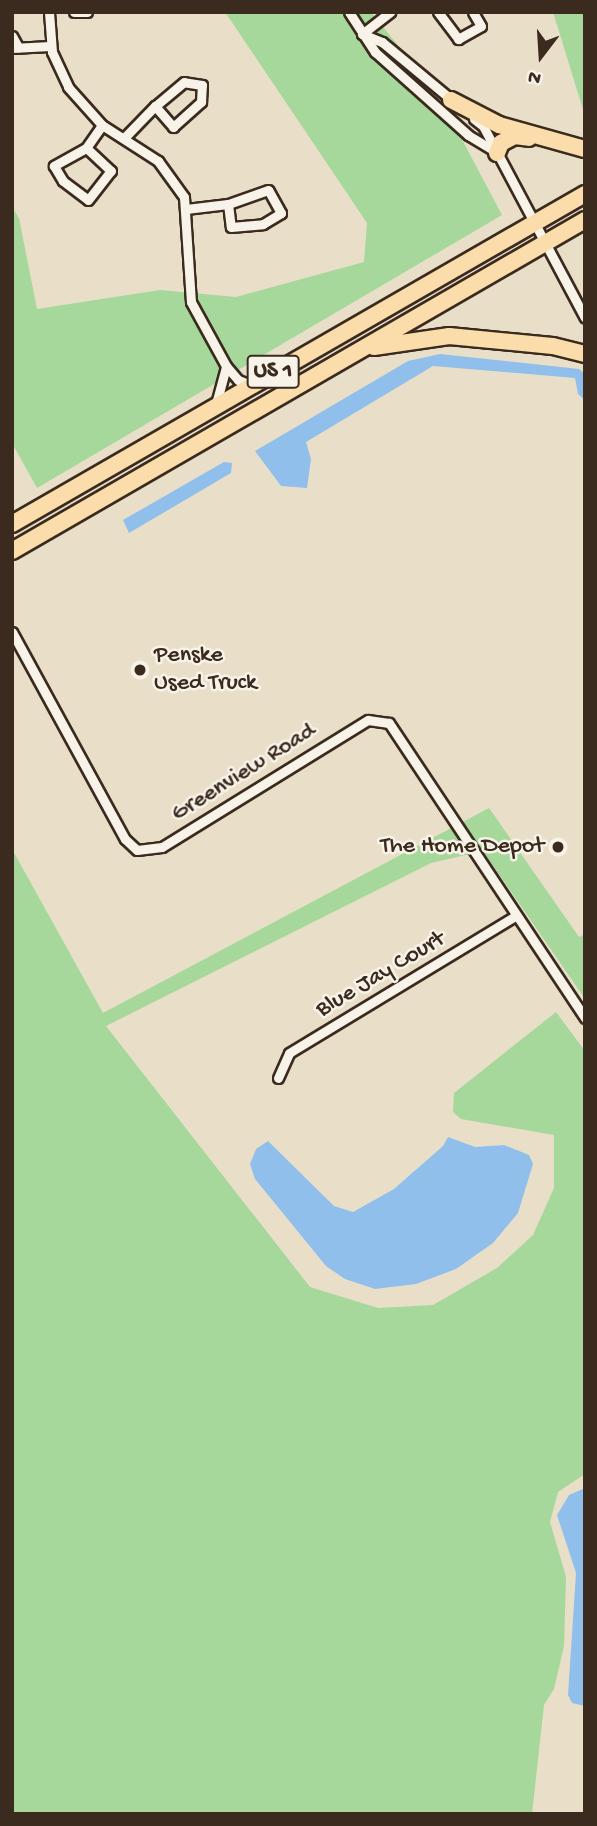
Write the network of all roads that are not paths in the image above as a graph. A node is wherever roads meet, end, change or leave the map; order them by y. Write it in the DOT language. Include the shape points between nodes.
graph roads {
  1 [pos="49,12"];
  2 [pos="74,12"];
  3 [pos="87,12"];
  4 [pos="349,12"];
  5 [pos="390,12"];
  6 [pos="438,12"];
  7 [pos="473,12"];
  8 [pos="362,34"];
  9 [pos="12,36"];
  10 [pos="50,46"];
  11 [pos="15,48"];
  12 [pos="451,100"];
  13 [pos="155,106"];
  14 [pos="102,125"];
  15 [pos="124,138"];
  16 [pos="538,139"];
  17 [pos="86,148"];
  18 [pos="585,149"];
  19 [pos="497,153"];
  20 [pos="585,194"];
  21 [pos="228,204"];
  22 [pos="186,209"];
  23 [pos="585,220"];
  24 [pos="536,221"];
  25 [pos="546,241"];
  26 [pos="585,318"];
  27 [pos="585,342"];
  28 [pos="553,346"];
  29 [pos="358,351"];
  30 [pos="585,354"];
  31 [pos="226,366"];
  32 [pos="251,385"];
  33 [pos="215,405"];
  34 [pos="12,524"];
  35 [pos="12,551"];
  36 [pos="12,632"];
  37 [pos="515,916"];
  38 [pos="585,1018"];
  39 [pos="278,1078"];
  1 -- 10 [label="street"];
  2 -- 3 [label="street"];
  4 -- 8 [label="street"];
  5 -- 8 [label="street"];
  6 -- 7 [label="street" via="458,40 481,26"];
  8 -- 12 [label="street" via="382,42"];
  8 -- 19 [label="street" via="375,52 468,135"];
  9 -- 11 [label="street"];
  10 -- 11 [label="street"];
  10 -- 14 [label="street" via="68,87"];
  12 -- 16 [label="highway"];
  12 -- 19 [label="street" via="483,126"];
  13 -- 13 [label="street" via="184,82 202,85 201,102 173,127"];
  13 -- 15 [label="street"];
  14 -- 15 [label="street"];
  14 -- 17 [label="street"];
  15 -- 22 [label="street" via="158,161 184,197"];
  16 -- 18 [label="highway"];
  16 -- 19 [label="highway" via="515,136 501,143"];
  17 -- 17 [label="street" via="111,171 88,200 63,181 54,166"];
  19 -- 24 [label="street"];
  20 -- 24 [label="highway, US 1"];
  21 -- 21 [label="street" via="268,190 282,213 263,223 231,227"];
  21 -- 22 [label="street"];
  22 -- 31 [label="street" via="191,302"];
  23 -- 25 [label="highway, US 1"];
  24 -- 25 [label="street"];
  24 -- 32 [label="highway, US 1"];
  25 -- 26 [label="street"];
  25 -- 29 [label="highway, US 1"];
  27 -- 28 [label="highway"];
  28 -- 29 [label="highway" via="449,336 411,338"];
  28 -- 30 [label="highway"];
  29 -- 35 [label="highway, US 1"];
  31 -- 32 [label="street"];
  31 -- 33 [label="street"];
  32 -- 33 [label="highway, US 1"];
  33 -- 34 [label="highway, US 1"];
  36 -- 37 [label="street, Greenview Road" via="125,839 137,850 162,847 368,720 380,720 395,731"];
  37 -- 38 [label="street"];
  37 -- 39 [label="street, Blue Jay Court" via="289,1053"];
}
